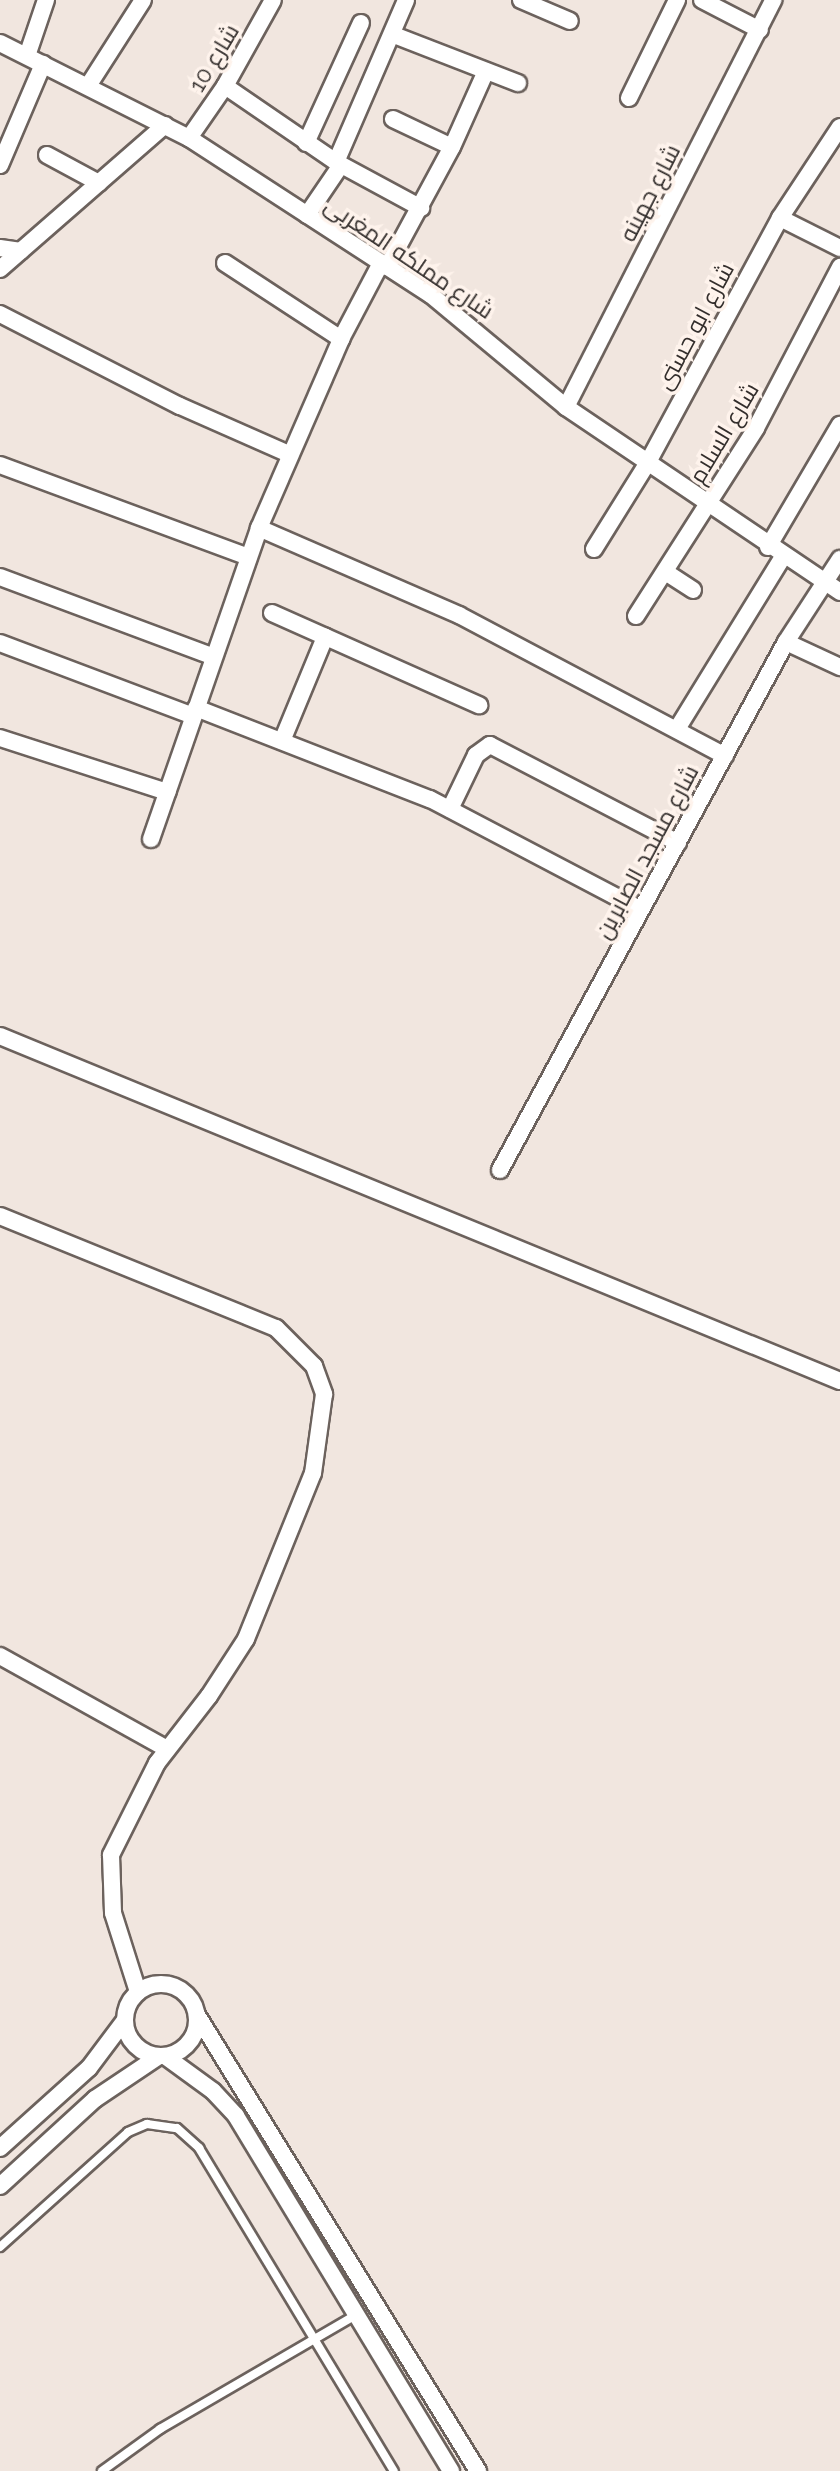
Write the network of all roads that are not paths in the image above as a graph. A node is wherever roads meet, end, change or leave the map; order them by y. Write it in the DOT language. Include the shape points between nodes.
graph roads {
  1 [pos="46,0"];
  2 [pos="143,0"];
  3 [pos="406,0"];
  4 [pos="521,0"];
  5 [pos="677,0"];
  6 [pos="702,0"];
  7 [pos="773,0"];
  8 [pos="266,3"];
  9 [pos="570,21"];
  10 [pos="361,23"];
  11 [pos="760,30"];
  12 [pos="394,35"];
  13 [pos="0,43"];
  14 [pos="27,56"];
  15 [pos="43,64"];
  16 [pos="486,71"];
  17 [pos="517,83"];
  18 [pos="88,86"];
  19 [pos="225,86"];
  20 [pos="629,98"];
  21 [pos="393,119"];
  22 [pos="165,125"];
  23 [pos="840,127"];
  24 [pos="189,138"];
  25 [pos="306,143"];
  26 [pos="452,147"];
  27 [pos="47,155"];
  28 [pos="338,163"];
  29 [pos="0,165"];
  30 [pos="99,183"];
  31 [pos="421,208"];
  32 [pos="307,215"];
  33 [pos="780,218"];
  34 [pos="0,248"];
  35 [pos="840,248"];
  36 [pos="21,251"];
  37 [pos="225,263"];
  38 [pos="384,265"];
  39 [pos="840,267"];
  40 [pos="0,268"];
  41 [pos="0,314"];
  42 [pos="341,339"];
  43 [pos="566,407"];
  44 [pos="840,425"];
  45 [pos="289,454"];
  46 [pos="647,464"];
  47 [pos="0,465"];
  48 [pos="708,506"];
  49 [pos="259,528"];
  50 [pos="768,547"];
  51 [pos="594,549"];
  52 [pos="249,557"];
  53 [pos="783,557"];
  54 [pos="840,559"];
  55 [pos="667,573"];
  56 [pos="0,577"];
  57 [pos="825,583"];
  58 [pos="693,590"];
  59 [pos="840,592"];
  60 [pos="272,613"];
  61 [pos="636,616"];
  62 [pos="326,637"];
  63 [pos="786,642"];
  64 [pos="0,643"];
  65 [pos="214,657"];
  66 [pos="840,667"];
  67 [pos="479,705"];
  68 [pos="195,712"];
  69 [pos="677,729"];
  70 [pos="0,738"];
  71 [pos="282,741"];
  72 [pos="725,756"];
  73 [pos="167,792"];
  74 [pos="450,809"];
  75 [pos="151,839"];
  76 [pos="678,843"];
  77 [pos="641,910"];
  78 [pos="0,1036"];
  79 [pos="500,1170"];
  80 [pos="0,1216"];
  81 [pos="840,1381"];
  82 [pos="0,1656"];
  83 [pos="167,1749"];
  84 [pos="138,1992"];
  85 [pos="197,2015"];
  86 [pos="125,2020"];
  87 [pos="162,2056"];
  88 [pos="0,2148"];
  89 [pos="0,2186"];
  90 [pos="0,2247"];
  91 [pos="356,2315"];
  92 [pos="314,2339"];
  93 [pos="102,2471"];
  94 [pos="394,2471"];
  95 [pos="451,2471"];
  96 [pos="478,2471"];
  1 -- 14 [label="street"];
  2 -- 18 [label="street"];
  3 -- 12 [label="street"];
  4 -- 9 [label="street"];
  5 -- 20 [label="street"];
  6 -- 11 [label="street"];
  7 -- 11 [label="street, شارع جهينه"];
  8 -- 19 [label="street, شارع 10"];
  10 -- 25 [label="street"];
  11 -- 43 [label="street, شارع جهينه"];
  12 -- 16 [label="street"];
  12 -- 28 [label="street" via="366,86"];
  13 -- 14 [label="street, شارع مملكه المغربى"];
  14 -- 15 [label="street, شارع مملكه المغربى"];
  15 -- 18 [label="street, شارع مملكه المغربى"];
  15 -- 29 [label="street"];
  16 -- 17 [label="street"];
  16 -- 26 [label="street"];
  18 -- 22 [label="street, شارع مملكه المغربى"];
  19 -- 24 [label="street, شارع 10"];
  19 -- 25 [label="street"];
  21 -- 26 [label="street"];
  22 -- 24 [label="street, شارع مملكه المغربى"];
  22 -- 30 [label="street"];
  23 -- 33 [label="street, شارع ابو حسنى"];
  24 -- 32 [label="street, شارع مملكه المغربى"];
  25 -- 28 [label="street"];
  26 -- 31 [label="street"];
  27 -- 30 [label="street"];
  28 -- 31 [label="street"];
  28 -- 32 [label="street"];
  30 -- 36 [label="street"];
  31 -- 38 [label="street"];
  32 -- 38 [label="street, شارع مملكه المغربى"];
  33 -- 35 [label="street"];
  33 -- 46 [label="street, شارع ابو حسنى"];
  34 -- 36 [label="street"];
  36 -- 40 [label="street"];
  37 -- 42 [label="street"];
  38 -- 42 [label="street"];
  38 -- 43 [label="street, شارع مملكه المغربى" via="459,315"];
  39 -- 48 [label="street, شارع السلام" via="756,428"];
  41 -- 45 [label="street" via="180,406"];
  42 -- 45 [label="street"];
  43 -- 46 [label="street, شارع مملكه المغربى"];
  44 -- 50 [label="street"];
  45 -- 49 [label="street"];
  46 -- 48 [label="street, شارع مملكه المغربى"];
  46 -- 51 [label="street, شارع ابو حسنى"];
  47 -- 52 [label="street"];
  48 -- 50 [label="street, شارع مملكه المغربى"];
  48 -- 55 [label="street, شارع السلام"];
  49 -- 52 [label="street"];
  49 -- 69 [label="street" via="459,615"];
  50 -- 53 [label="street, شارع مملكه المغربى"];
  52 -- 65 [label="street"];
  53 -- 57 [label="street, شارع مملكه المغربى"];
  53 -- 69 [label="street"];
  54 -- 57 [label="street, شارع مسجد الصابرين"];
  55 -- 58 [label="street"];
  55 -- 61 [label="street, شارع السلام"];
  56 -- 65 [label="street"];
  57 -- 59 [label="street, شارع مملكه المغربى"];
  57 -- 63 [label="street, شارع مسجد الصابرين"];
  60 -- 62 [label="street"];
  62 -- 67 [label="street"];
  62 -- 71 [label="street"];
  63 -- 66 [label="street"];
  63 -- 72 [label="street, شارع مسجد الصابرين"];
  64 -- 68 [label="street"];
  65 -- 68 [label="street"];
  68 -- 71 [label="street"];
  68 -- 73 [label="street"];
  69 -- 72 [label="street"];
  70 -- 73 [label="street"];
  71 -- 74 [label="street"];
  72 -- 76 [label="street, شارع مسجد الصابرين"];
  73 -- 75 [label="street"];
  74 -- 76 [label="street" via="476,755 490,745"];
  74 -- 77 [label="street"];
  76 -- 77 [label="street, شارع مسجد الصابرين"];
  77 -- 79 [label="street, شارع مسجد الصابرين"];
  78 -- 81 [label="street"];
  80 -- 83 [label="street" via="276,1328 314,1366 324,1394 313,1473 269,1588 246,1639"];
  82 -- 83 [label="street"];
  83 -- 84 [label="street" via="138,1794 111,1855 113,1913"];
  84 -- 85 [label="street" via="169,1985 187,1996"];
  84 -- 86 [label="street"];
  85 -- 87 [label="street" via="190,2042"];
  85 -- 96 [label="street"];
  86 -- 87 [label="street" via="139,2049"];
  86 -- 88 [label="street" via="89,2068"];
  87 -- 89 [label="street" via="95,2099"];
  87 -- 91 [label="street" via="213,2091 236,2116"];
  90 -- 92 [label="lane" via="128,2132 147,2124 167,2125 185,2133 199,2148"];
  91 -- 92 [label="lane"];
  91 -- 95 [label="street"];
  92 -- 93 [label="lane" via="138,2443"];
  92 -- 94 [label="lane"];
}
